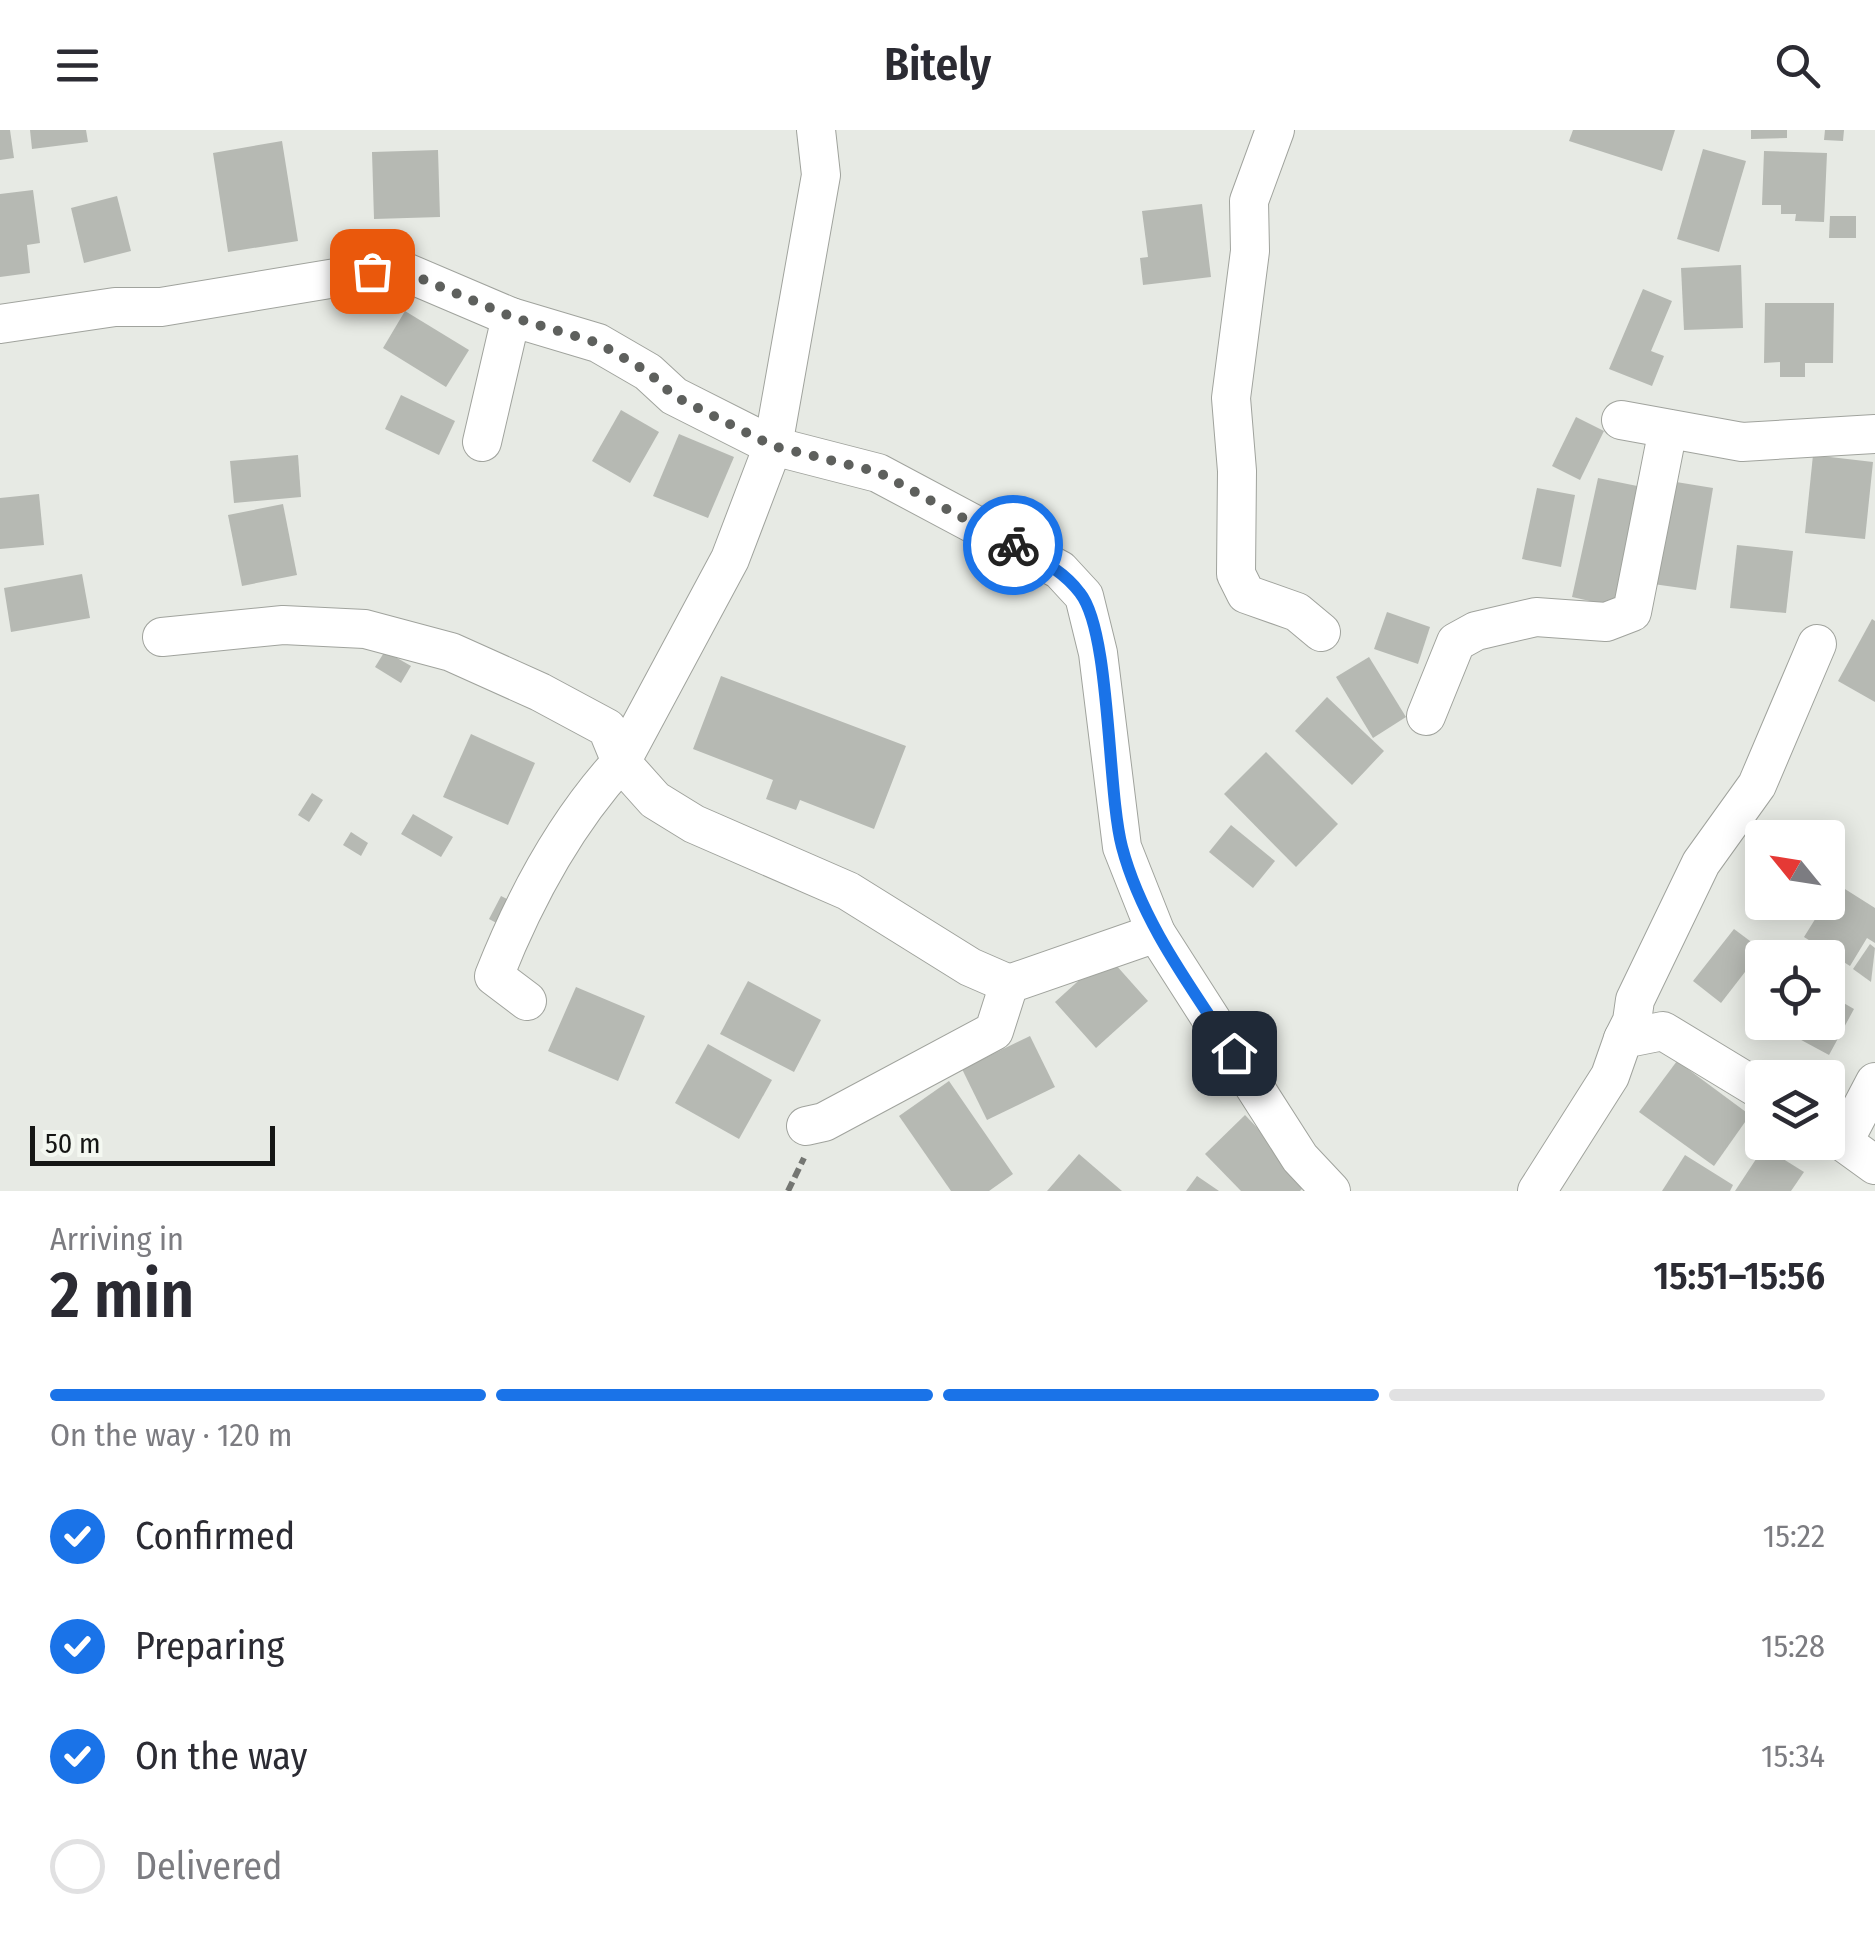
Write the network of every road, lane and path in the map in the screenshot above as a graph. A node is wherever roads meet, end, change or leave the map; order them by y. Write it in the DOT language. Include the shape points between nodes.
graph roads {
  1 [pos="816,130"];
  2 [pos="1275,130"];
  3 [pos="512,317"];
  4 [pos="0,324"];
  5 [pos="1621,420"];
  6 [pos="1668,429"];
  7 [pos="1875,434"];
  8 [pos="482,442"];
  9 [pos="773,446"];
  10 [pos="1320,632"];
  11 [pos="162,637"];
  12 [pos="1817,644"];
  13 [pos="1426,716"];
  14 [pos="621,762"];
  15 [pos="1156,933"];
  16 [pos="1009,984"];
  17 [pos="527,1001"];
  18 [pos="1622,1039"];
  19 [pos="1745,1082"];
  20 [pos="1875,1082"];
  21 [pos="1845,1124"];
  22 [pos="806,1126"];
  23 [pos="1845,1143"];
  24 [pos="1875,1165"];
  25 [pos="1330,1191"];
  26 [pos="1538,1191"];
  1 -- 9 [label="street" via="821,175"];
  2 -- 10 [label="street" via="1249,201 1250,251 1231,398 1236,574 1246,594 1297,612"];
  3 -- 4 [label="street" via="396,268 161,307"];
  3 -- 8 [label="street"];
  3 -- 9 [label="street" via="598,343 674,396"];
  5 -- 6 [label="street"];
  6 -- 7 [label="street" via="1742,442"];
  6 -- 13 [label="street" via="1632,612 1606,622 1536,617 1476,631 1456,642"];
  9 -- 14 [label="street" via="730,558"];
  9 -- 15 [label="street" via="878,472 1060,570 1084,596 1098,653 1122,846"];
  11 -- 14 [label="street" via="282,625 364,629 451,652 607,728"];
  12 -- 18 [label="street" via="1757,786 1701,864"];
  14 -- 16 [label="street" via="655,800 694,824 848,892"];
  14 -- 17 [label="street" via="522,907 494,976"];
  15 -- 16 [label="street"];
  15 -- 25 [label="street" via="1300,1158"];
  16 -- 22 [label="street" via="1002,1016 984,1038"];
  18 -- 19 [label="street" via="1663,1032"];
  18 -- 26 [label="street" via="1610,1076"];
  20 -- 21 [label="street"];
  23 -- 24 [label="street"];
}
